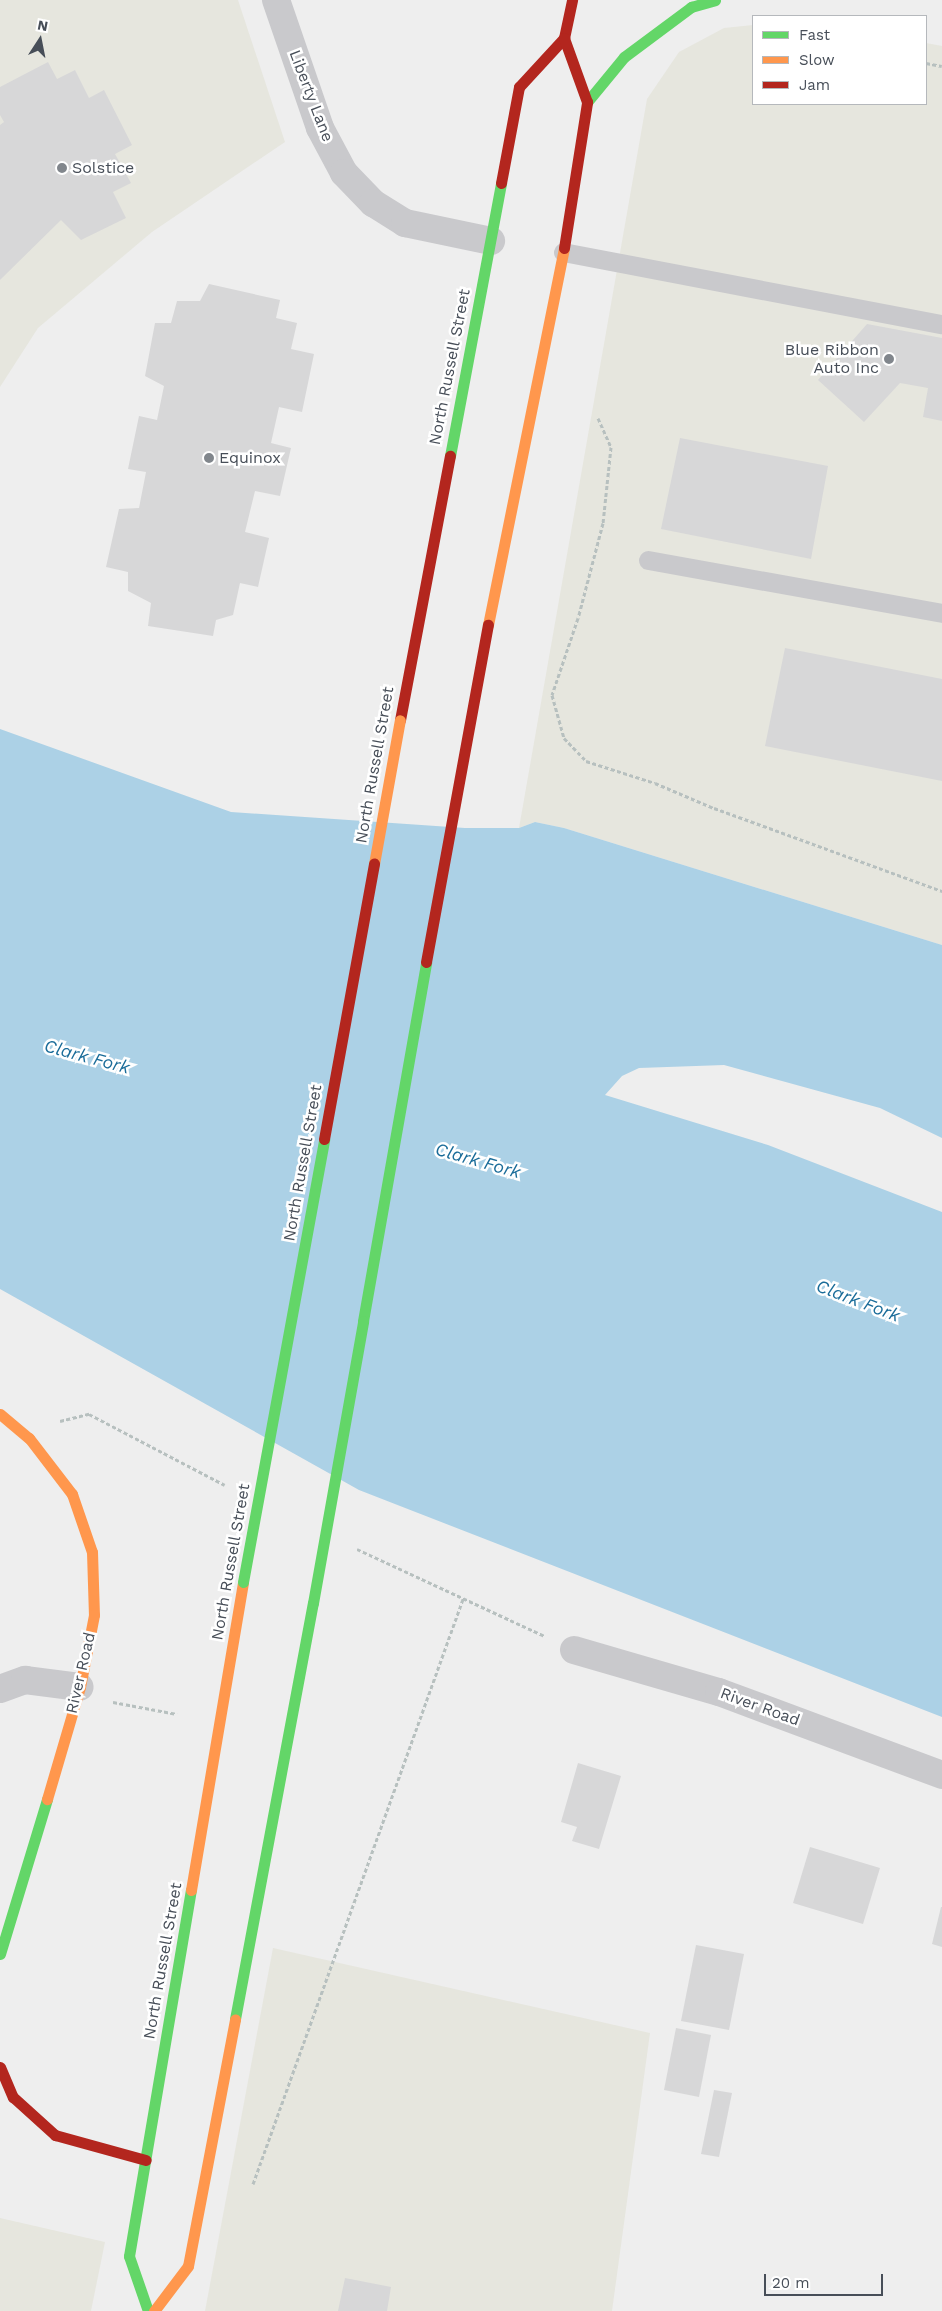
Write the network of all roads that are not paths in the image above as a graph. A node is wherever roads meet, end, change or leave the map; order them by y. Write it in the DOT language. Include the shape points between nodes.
graph roads {
  1 [pos="276,0"];
  2 [pos="572,0"];
  3 [pos="716,0"];
  4 [pos="564,38"];
  5 [pos="587,102"];
  6 [pos="491,241"];
  7 [pos="563,252"];
  8 [pos="942,324"];
  9 [pos="648,560"];
  10 [pos="942,613"];
  11 [pos="0,1414"];
  12 [pos="574,1650"];
  13 [pos="80,1686"];
  14 [pos="0,1689"];
  15 [pos="942,1774"];
  16 [pos="0,1954"];
  17 [pos="0,2067"];
  18 [pos="146,2160"];
  19 [pos="148,2311"];
  20 [pos="154,2311"];
  1 -- 6 [label="street, Liberty Lane" via="320,128 344,173 373,203 405,223"];
  2 -- 4 [label="main road"];
  3 -- 5 [label="main road" via="691,7 624,57"];
  4 -- 5 [label="main road"];
  4 -- 6 [label="main road, North Russell Street" via="519,87"];
  5 -- 7 [label="main road"];
  6 -- 18 [label="main road, North Russell Street, bridge" via="243,1582"];
  7 -- 8 [label="lane"];
  7 -- 20 [label="main road, bridge" via="464,740 313,1603 188,2266"];
  9 -- 10 [label="lane"];
  11 -- 13 [label="main road, River Road" via="29,1438 72,1494 92,1552 94,1615"];
  12 -- 15 [label="street, River Road" via="719,1692"];
  13 -- 14 [label="street" via="25,1680"];
  13 -- 16 [label="main road, River Road"];
  17 -- 18 [label="main road" via="13,2097 55,2135"];
  18 -- 19 [label="main road, North Russell Street" via="129,2256"];
}
